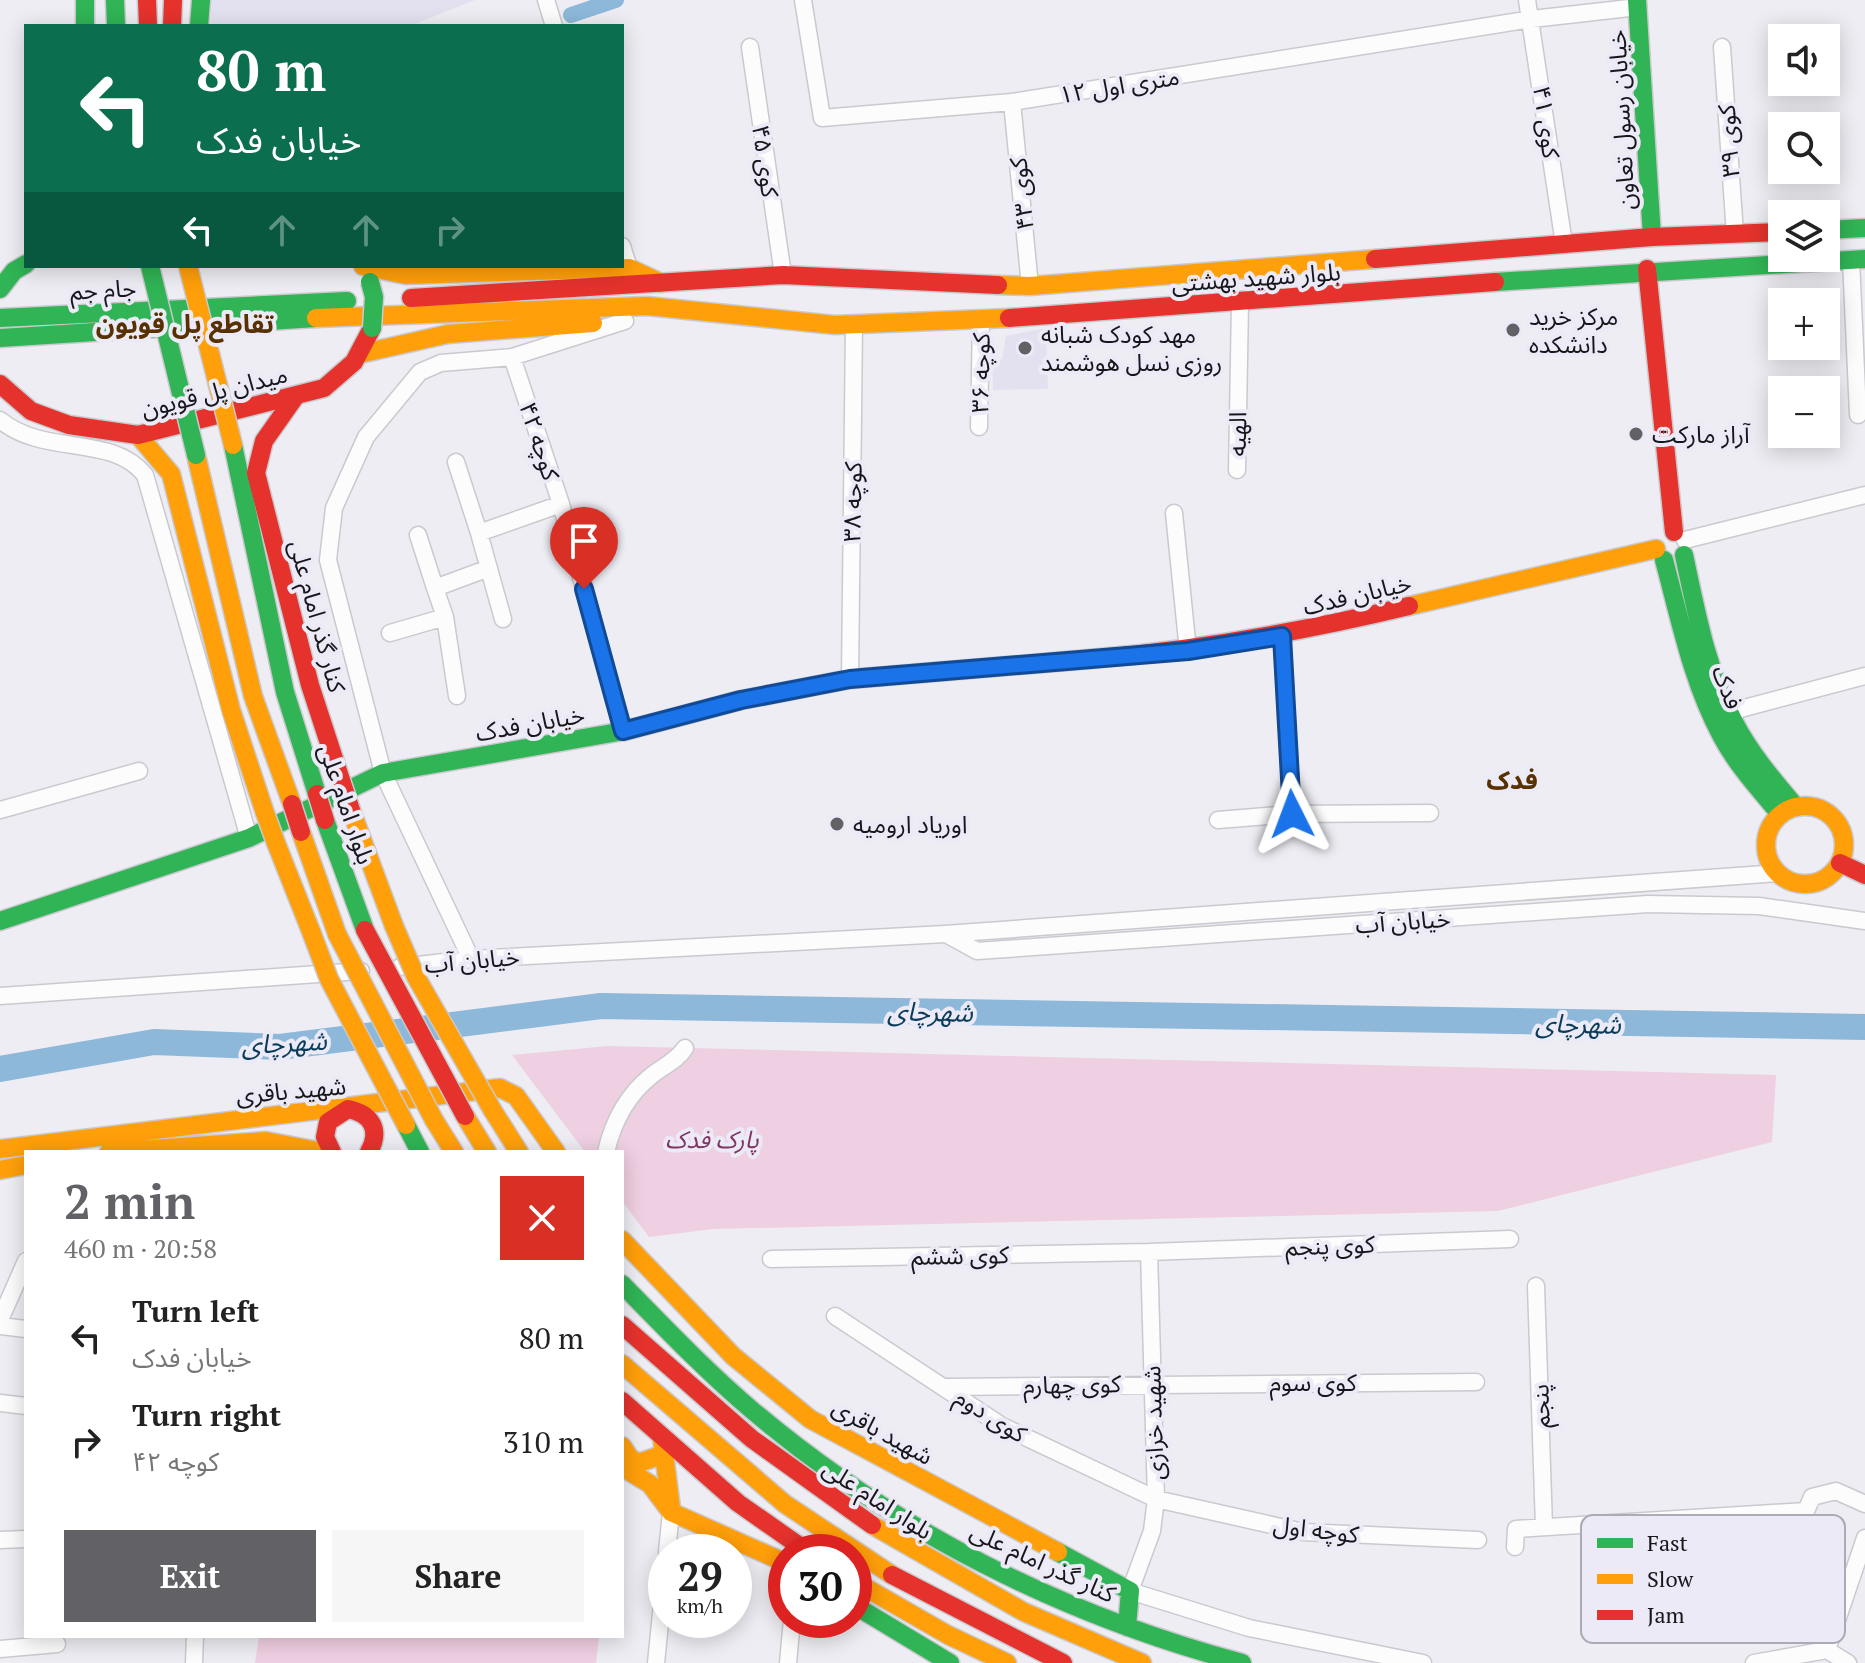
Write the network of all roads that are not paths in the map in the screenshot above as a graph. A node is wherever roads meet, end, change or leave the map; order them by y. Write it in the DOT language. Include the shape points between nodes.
graph roads {
  1 [pos="85,0"];
  2 [pos="115,0"];
  3 [pos="147,0"];
  4 [pos="173,0"];
  5 [pos="201,0"];
  6 [pos="546,0"];
  7 [pos="803,0"];
  8 [pos="1527,0"];
  9 [pos="1638,4"];
  10 [pos="1532,19"];
  11 [pos="85,24"];
  12 [pos="116,24"];
  13 [pos="148,24"];
  14 [pos="172,24"];
  15 [pos="199,24"];
  16 [pos="553,24"];
  17 [pos="750,47"];
  18 [pos="1722,47"];
  19 [pos="1012,102"];
  20 [pos="1865,228"];
  21 [pos="1840,229"];
  22 [pos="1768,233"];
  23 [pos="1735,234"];
  24 [pos="1652,237"];
  25 [pos="1564,244"];
  26 [pos="624,252"];
  27 [pos="1858,259"];
  28 [pos="150,268"];
  29 [pos="189,268"];
  30 [pos="549,268"];
  31 [pos="629,268"];
  32 [pos="1647,269"];
  33 [pos="13,270"];
  34 [pos="365,271"];
  35 [pos="783,275"];
  36 [pos="663,284"];
  37 [pos="1030,286"];
  38 [pos="0,289"];
  39 [pos="1240,303"];
  40 [pos="651,306"];
  41 [pos="0,318"];
  42 [pos="981,319"];
  43 [pos="625,321"];
  44 [pos="854,325"];
  45 [pos="0,338"];
  46 [pos="364,353"];
  47 [pos="512,357"];
  48 [pos="0,384"];
  49 [pos="295,397"];
  50 [pos="1858,415"];
  51 [pos="0,420"];
  52 [pos="979,427"];
  53 [pos="138,435"];
  54 [pos="456,462"];
  55 [pos="1237,470"];
  56 [pos="1865,495"];
  57 [pos="561,504"];
  58 [pos="1174,513"];
  59 [pos="479,533"];
  60 [pos="418,535"];
  61 [pos="1681,542"];
  62 [pos="1660,555"];
  63 [pos="489,568"];
  64 [pos="435,588"];
  65 [pos="445,617"];
  66 [pos="503,619"];
  67 [pos="390,633"];
  68 [pos="1282,636"];
  69 [pos="1188,651"];
  70 [pos="1865,676"];
  71 [pos="850,679"];
  72 [pos="457,696"];
  73 [pos="1729,712"];
  74 [pos="623,731"];
  75 [pos="139,771"];
  76 [pos="383,773"];
  77 [pos="0,810"];
  78 [pos="1788,811"];
  79 [pos="1430,813"];
  80 [pos="1292,814"];
  81 [pos="1218,820"];
  82 [pos="249,838"];
  83 [pos="1844,841"];
  84 [pos="1865,851"];
  85 [pos="1840,863"];
  86 [pos="1778,873"];
  87 [pos="1865,875"];
  88 [pos="0,921"];
  89 [pos="1865,921"];
  90 [pos="945,934"];
  91 [pos="471,959"];
  92 [pos="0,996"];
  93 [pos="685,1048"];
  94 [pos="348,1109"];
  95 [pos="375,1127"];
  96 [pos="246,1147"];
  97 [pos="486,1147"];
  98 [pos="0,1149"];
  99 [pos="147,1149"];
  100 [pos="296,1150"];
  101 [pos="331,1150"];
  102 [pos="370,1150"];
  103 [pos="390,1150"];
  104 [pos="419,1150"];
  105 [pos="453,1150"];
  106 [pos="518,1150"];
  107 [pos="555,1150"];
  108 [pos="607,1150"];
  109 [pos="24,1165"];
  110 [pos="0,1170"];
  111 [pos="1510,1239"];
  112 [pos="624,1242"];
  113 [pos="1149,1252"];
  114 [pos="771,1259"];
  115 [pos="24,1266"];
  116 [pos="624,1286"];
  117 [pos="1536,1286"];
  118 [pos="835,1316"];
  119 [pos="0,1320"];
  120 [pos="0,1326"];
  121 [pos="624,1327"];
  122 [pos="24,1329"];
  123 [pos="624,1366"];
  124 [pos="1476,1382"];
  125 [pos="1150,1383"];
  126 [pos="946,1387"];
  127 [pos="0,1403"];
  128 [pos="624,1403"];
  129 [pos="24,1406"];
  130 [pos="663,1446"];
  131 [pos="624,1449"];
  132 [pos="624,1468"];
  133 [pos="1156,1499"];
  134 [pos="1865,1504"];
  135 [pos="671,1512"];
  136 [pos="1740,1515"];
  137 [pos="1581,1525"];
  138 [pos="1544,1527"];
  139 [pos="669,1534"];
  140 [pos="782,1534"];
  141 [pos="1865,1538"];
  142 [pos="24,1539"];
  143 [pos="0,1540"];
  144 [pos="1478,1540"];
  145 [pos="1515,1547"];
  146 [pos="768,1555"];
  147 [pos="872,1591"];
  148 [pos="1130,1591"];
  149 [pos="1845,1597"];
  150 [pos="872,1617"];
  151 [pos="1127,1627"];
  152 [pos="195,1638"];
  153 [pos="659,1638"];
  154 [pos="790,1638"];
  155 [pos="1829,1643"];
  156 [pos="57,1644"];
  157 [pos="0,1649"];
  158 [pos="1827,1650"];
  159 [pos="940,1661"];
  160 [pos="194,1663"];
  161 [pos="656,1663"];
  162 [pos="788,1663"];
  163 [pos="1007,1663"];
  164 [pos="1063,1663"];
  165 [pos="1142,1663"];
  166 [pos="1242,1663"];
  167 [pos="1423,1663"];
  168 [pos="1754,1663"];
  169 [pos="1809,1663"];
  170 [pos="1848,1663"];
  1 -- 11 [label="main road"];
  2 -- 12 [label="main road"];
  3 -- 13 [label="main road"];
  4 -- 14 [label="main road"];
  5 -- 15 [label="main road"];
  6 -- 16 [label="street"];
  7 -- 19 [label="street, ۱۲ متری اول" via="822,118"];
  8 -- 10 [label="street, کوی ۴۱"];
  9 -- 10 [label="street, ۱۲ متری اول"];
  9 -- 24 [label="main road, خیابان رسول تعاون"];
  10 -- 19 [label="street, ۱۲ متری اول"];
  10 -- 25 [label="street, کوی ۴۱"];
  17 -- 35 [label="street, کوی ۴۵"];
  18 -- 23 [label="street, کوی ۳۹"];
  19 -- 37 [label="street, کوی ۴۳"];
  20 -- 21 [label="main road"];
  22 -- 23 [label="main road, بلوار شهید بهشتی"];
  23 -- 24 [label="main road, بلوار شهید بهشتی"];
  24 -- 25 [label="main road, بلوار شهید بهشتی"];
  25 -- 37 [label="main road, بلوار شهید بهشتی"];
  26 -- 31 [label="street"];
  27 -- 32 [label="main road, بلوار شهید بهشتی"];
  27 -- 50 [label="street"];
  28 -- 105 [label="main road, bridge" via="253,696 337,934"];
  29 -- 97 [label="main road, بلوار امام علی, bridge" via="233,445 285,692 325,820 365,930"];
  30 -- 31 [label="main road"];
  30 -- 34 [label="main road" via="406,275"];
  31 -- 36 [label="main road"];
  32 -- 39 [label="main road, بلوار شهید بهشتی"];
  32 -- 61 [label="main road, فدک"];
  33 -- 38 [label="main road"];
  34 -- 46 [label="main road, میدان پل قویون, bridge" via="374,297"];
  35 -- 36 [label="main road, جام جم"];
  35 -- 37 [label="main road, بلوار شهید بهشتی"];
  36 -- 41 [label="main road, جام جم"];
  39 -- 42 [label="main road, بلوار شهید بهشتی"];
  39 -- 55 [label="street, الهیه"];
  40 -- 43 [label="main road"];
  40 -- 44 [label="main road, بلوار شهید بهشتی"];
  40 -- 45 [label="main road, جام جم"];
  42 -- 44 [label="main road, بلوار شهید بهشتی"];
  42 -- 52 [label="street, کوچه ۳۶"];
  43 -- 46 [label="main road" via="432,335"];
  43 -- 47 [label="street"];
  44 -- 71 [label="street, کوچه ۳۸"];
  46 -- 49 [label="main road, میدان پل قویون" via="334,381"];
  47 -- 57 [label="street, کوچه ۴۲"];
  47 -- 76 [label="street" via="441,363 420,372 366,437 334,508 328,560"];
  48 -- 53 [label="main road, میدان پل قویون" via="31,411 69,425"];
  49 -- 53 [label="main road, میدان پل قویون"];
  49 -- 106 [label="main road, کنار گذر امام علی, bridge" via="268,428 257,451 256,473 310,685 351,810 416,977"];
  51 -- 82 [label="street" via="56,445 116,452 145,475"];
  53 -- 104 [label="main road, bridge" via="171,474 231,710 329,979"];
  54 -- 59 [label="street"];
  56 -- 61 [label="street"];
  57 -- 59 [label="street"];
  57 -- 74 [label="street, کوچه ۴۲"];
  58 -- 69 [label="street"];
  59 -- 63 [label="street"];
  60 -- 64 [label="street"];
  61 -- 62 [label="main road, خیابان فدک" via="1671,562"];
  61 -- 62 [label="main road" via="1660,536"];
  61 -- 73 [label="main road, فدک" via="1701,633"];
  62 -- 68 [label="main road, خیابان فدک"];
  62 -- 78 [label="main road, فدک" via="1721,735 1746,774"];
  63 -- 64 [label="street"];
  63 -- 66 [label="street"];
  64 -- 65 [label="street"];
  65 -- 67 [label="street"];
  65 -- 72 [label="street"];
  68 -- 69 [label="main road, خیابان فدک"];
  68 -- 80 [label="street"];
  69 -- 71 [label="main road, خیابان فدک"];
  70 -- 73 [label="street"];
  71 -- 74 [label="main road, خیابان فدک"];
  73 -- 78 [label="main road, فدک"];
  74 -- 76 [label="main road, خیابان فدک"];
  75 -- 77 [label="street"];
  76 -- 82 [label="main road, خیابان فدک"];
  76 -- 91 [label="street"];
  78 -- 83 [label="main road" via="1822,810 1840,828"];
  78 -- 86 [label="main road" via="1772,824 1766,850"];
  79 -- 80 [label="street"];
  80 -- 81 [label="street"];
  82 -- 88 [label="main road, خیابان فدک"];
  83 -- 84 [label="main road"];
  83 -- 85 [label="main road"];
  85 -- 86 [label="main road" via="1831,874 1804,884"];
  85 -- 87 [label="main road"];
  86 -- 90 [label="street, خیابان آب"];
  89 -- 90 [label="street, خیابان آب" via="1759,906 1648,904 977,951"];
  90 -- 91 [label="street, خیابان آب"];
  91 -- 92 [label="street, خیابان آب" via="306,978"];
  93 -- 108 [label="street" via="625,1103"];
  94 -- 95 [label="main road" via="365,1114"];
  94 -- 98 [label="main road, شهید باقری"];
  94 -- 101 [label="main road" via="328,1122 325,1137"];
  94 -- 107 [label="main road, شهید باقری" via="500,1088 516,1096"];
  95 -- 102 [label="main road"];
  95 -- 103 [label="main road"];
  96 -- 99 [label="main road, شهید باقری"];
  96 -- 100 [label="main road, شهید باقری"];
  109 -- 110 [label="main road"];
  111 -- 113 [label="street, کوی پنجم"];
  112 -- 148 [label="main road, شهید باقری" via="733,1356 810,1419"];
  113 -- 114 [label="street, کوی ششم"];
  113 -- 125 [label="street, شهید خرازی"];
  115 -- 119 [label="street"];
  116 -- 151 [label="main road, کنار گذر امام علی" via="772,1428 875,1501 982,1563"];
  117 -- 138 [label="street, پنجم"];
  118 -- 126 [label="street, کوی دوم"];
  120 -- 122 [label="street"];
  121 -- 165 [label="main road, بلوار امام علی" via="762,1450 861,1521 973,1585"];
  123 -- 164 [label="main road" via="749,1475 843,1544 960,1613"];
  124 -- 125 [label="street, کوی سوم"];
  125 -- 126 [label="street, کوی چهارم"];
  125 -- 133 [label="street, شهید خرازی"];
  126 -- 133 [label="street, کوی دوم" via="1002,1426"];
  127 -- 129 [label="street"];
  128 -- 130 [label="main road"];
  130 -- 131 [label="main road" via="639,1463"];
  130 -- 135 [label="main road"];
  130 -- 140 [label="main road"];
  132 -- 135 [label="main road" via="650,1484"];
  133 -- 144 [label="street, کوچه اول" via="1303,1532"];
  133 -- 148 [label="street, شهید خرازی" via="1152,1531"];
  134 -- 136 [label="street" via="1836,1491 1812,1497 1806,1511"];
  135 -- 139 [label="street"];
  135 -- 146 [label="main road"];
  137 -- 138 [label="street"];
  138 -- 145 [label="street" via="1516,1529"];
  141 -- 149 [label="street"];
  142 -- 143 [label="street"];
  147 -- 163 [label="main road"];
  148 -- 151 [label="main road"];
  148 -- 167 [label="street" via="1249,1628"];
  150 -- 159 [label="main road"];
  151 -- 166 [label="main road, کنار گذر امام علی"];
  152 -- 160 [label="street"];
  153 -- 161 [label="street"];
  154 -- 162 [label="street"];
  155 -- 158 [label="street"];
  156 -- 157 [label="street"];
  158 -- 168 [label="street"];
  158 -- 169 [label="street"];
  158 -- 170 [label="street"];
}
